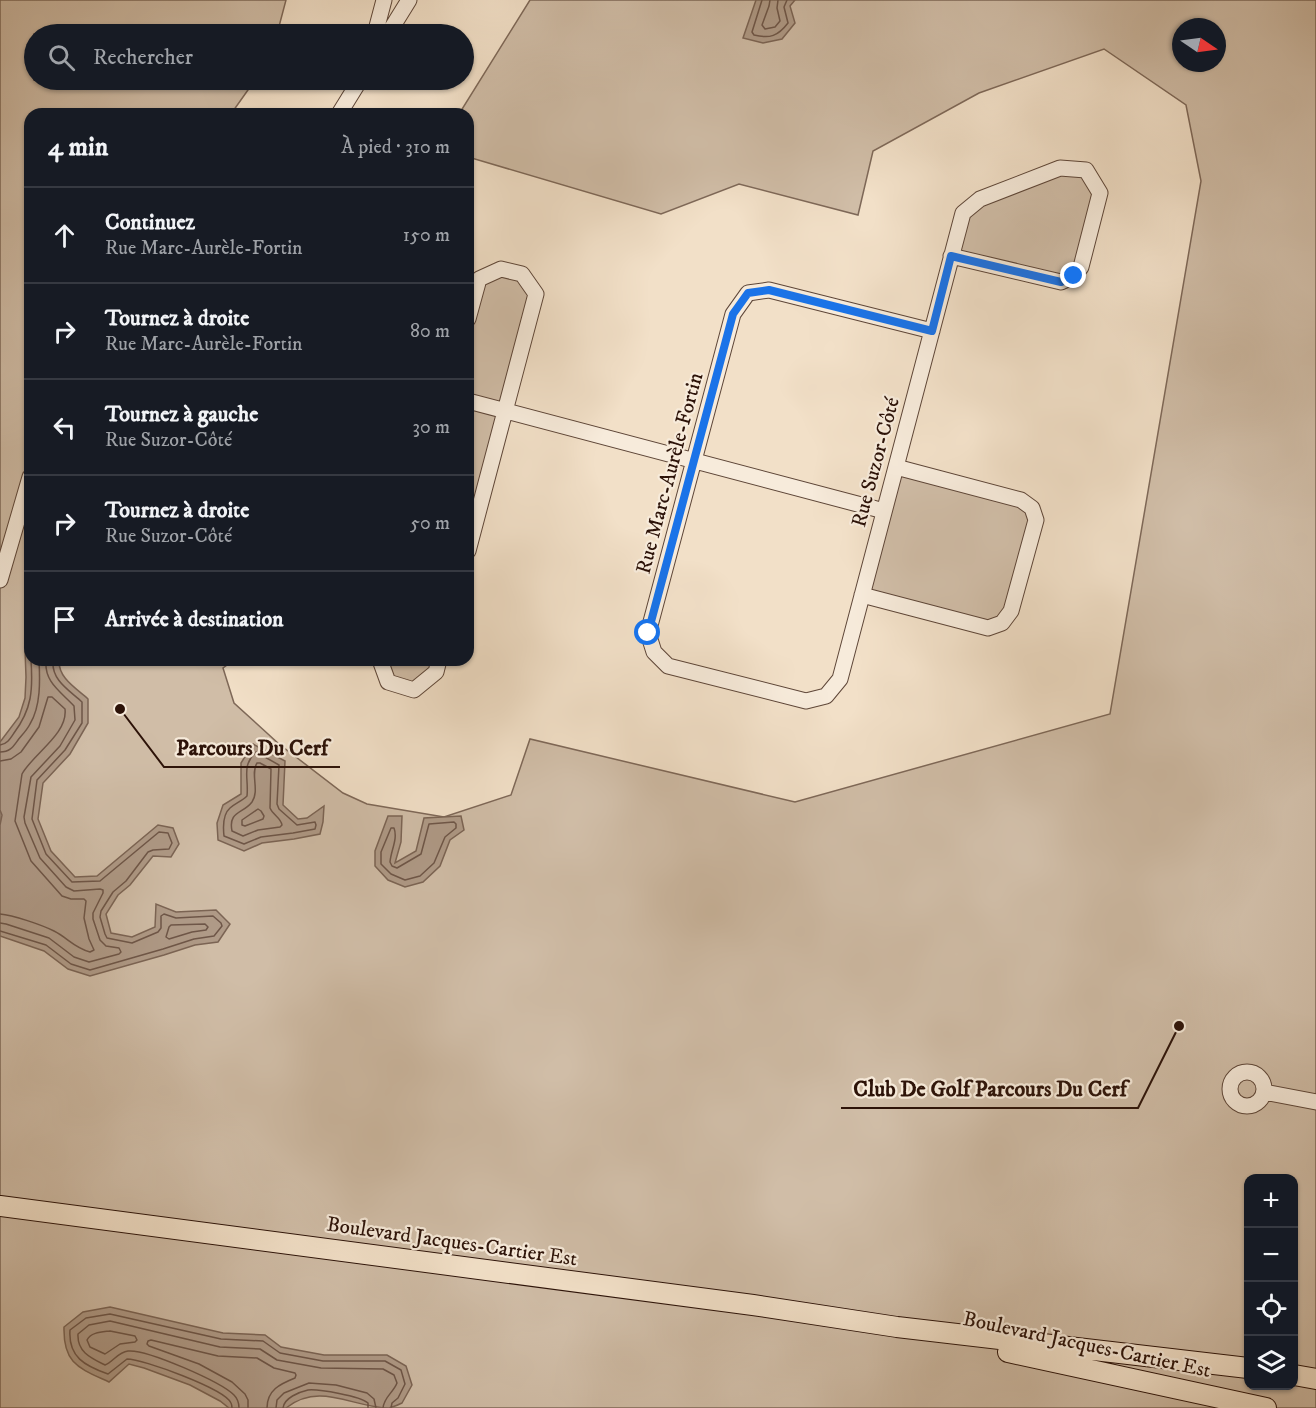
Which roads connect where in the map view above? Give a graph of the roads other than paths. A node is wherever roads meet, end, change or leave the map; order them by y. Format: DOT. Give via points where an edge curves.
graph roads {
  1 [pos="384,0"];
  2 [pos="409,0"];
  3 [pos="378,24"];
  4 [pos="394,24"];
  5 [pos="354,90"];
  6 [pos="343,108"];
  7 [pos="951,256"];
  8 [pos="474,297"];
  9 [pos="932,331"];
  10 [pos="474,402"];
  11 [pos="505,410"];
  12 [pos="694,460"];
  13 [pos="896,467"];
  14 [pos="24,492"];
  15 [pos="884,511"];
  16 [pos="474,529"];
  17 [pos="6,539"];
  18 [pos="0,580"];
  19 [pos="862,595"];
  20 [pos="382,666"];
  21 [pos="438,666"];
  22 [pos="840,679"];
  23 [pos="1264,1092"];
  24 [pos="1316,1102"];
  25 [pos="0,1206"];
  26 [pos="897,1327"];
  27 [pos="1244,1368"];
  28 [pos="1298,1376"];
  29 [pos="1316,1379"];
  30 [pos="1266,1408"];
  1 -- 3 [label="street"];
  2 -- 4 [label="street"];
  5 -- 6 [label="street"];
  7 -- 7 [label="street, Rue Suzor-Côté" via="963,213 980,199 1060,168 1086,170 1100,193 1082,267 1061,282"];
  7 -- 9 [label="street, Rue Suzor-Côté"];
  8 -- 11 [label="street" via="479,279 501,268 522,274 536,294"];
  9 -- 12 [label="street, Rue Marc-Aurèle-Fortin" via="769,290 748,293 733,314"];
  9 -- 13 [label="street, Rue Suzor-Côté"];
  10 -- 11 [label="street"];
  11 -- 12 [label="street"];
  11 -- 16 [label="street"];
  12 -- 15 [label="street"];
  12 -- 22 [label="street, Rue Marc-Aurèle-Fortin" via="648,633 654,652 669,666 806,701 826,696"];
  13 -- 15 [label="street, Rue Suzor-Côté"];
  13 -- 19 [label="street" via="1022,500 1032,508 1036,520 1011,611 1002,623 988,628"];
  14 -- 17 [label="street"];
  15 -- 19 [label="street, Rue Suzor-Côté"];
  17 -- 18 [label="street"];
  19 -- 22 [label="street, Rue Suzor-Côté"];
  20 -- 21 [label="street" via="388,682 414,690"];
  23 -- 24 [label="street"];
  25 -- 26 [label="main road, Boulevard Jacques-Cartier Est"];
  26 -- 27 [label="main road, Boulevard Jacques-Cartier Est"];
  26 -- 30 [label="main road, Boulevard Jacques-Cartier Est"];
  28 -- 29 [label="main road"];
}
